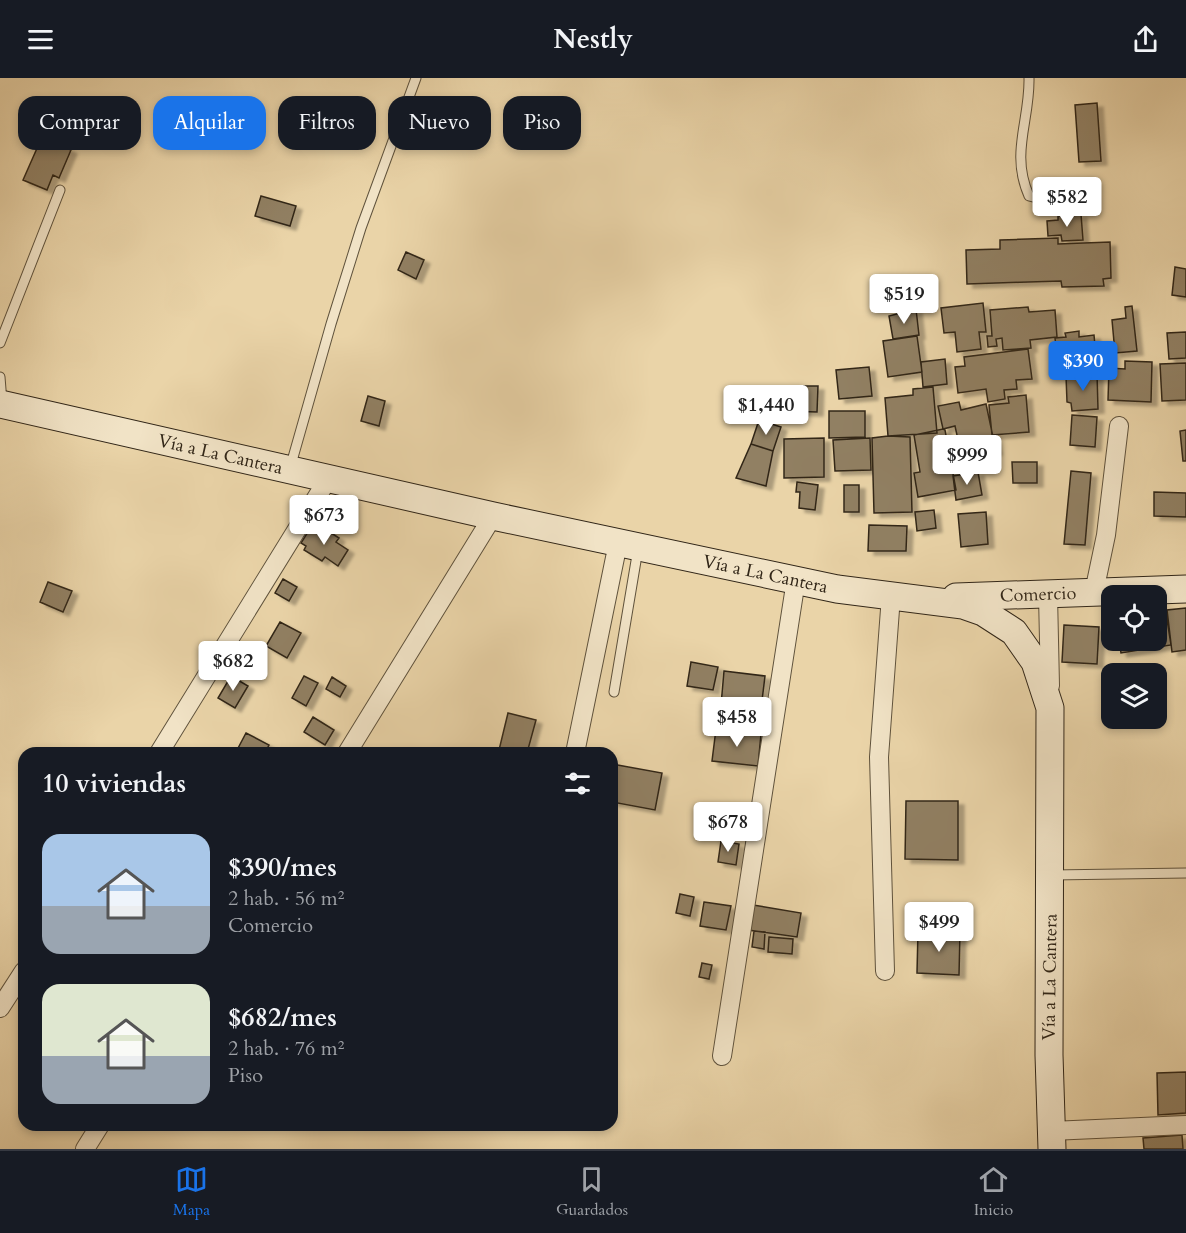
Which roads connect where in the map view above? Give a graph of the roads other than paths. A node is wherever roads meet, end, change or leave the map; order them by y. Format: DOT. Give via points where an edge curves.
graph roads {
  1 [pos="416,78"];
  2 [pos="1029,78"];
  3 [pos="60,190"];
  4 [pos="1074,197"];
  5 [pos="0,343"];
  6 [pos="0,377"];
  7 [pos="1,404"];
  8 [pos="1119,426"];
  9 [pos="289,470"];
  10 [pos="328,479"];
  11 [pos="493,516"];
  12 [pos="628,545"];
  13 [pos="796,580"];
  14 [pos="1186,589"];
  15 [pos="1094,592"];
  16 [pos="1048,595"];
  17 [pos="891,596"];
  18 [pos="614,692"];
  19 [pos="1050,708"];
  20 [pos="163,747"];
  21 [pos="350,747"];
  22 [pos="577,747"];
  23 [pos="1186,873"];
  24 [pos="1052,875"];
  25 [pos="885,971"];
  26 [pos="18,980"];
  27 [pos="0,1008"];
  28 [pos="722,1056"];
  29 [pos="1186,1125"];
  30 [pos="96,1131"];
  31 [pos="1051,1140"];
  32 [pos="85,1149"];
  1 -- 9 [label="lane" via="348,271"];
  2 -- 4 [label="lane" via="1021,176 1029,196 1049,201"];
  3 -- 5 [label="lane"];
  6 -- 7 [label="lane"];
  7 -- 9 [label="main road, Vía a La Cantera"];
  8 -- 15 [label="street" via="1106,535"];
  9 -- 10 [label="main road, Vía a La Cantera"];
  10 -- 11 [label="main road, Vía a La Cantera"];
  10 -- 20 [label="street"];
  11 -- 12 [label="main road, Vía a La Cantera"];
  11 -- 21 [label="street"];
  12 -- 13 [label="main road, Vía a La Cantera"];
  12 -- 18 [label="lane"];
  12 -- 22 [label="street"];
  13 -- 17 [label="main road, Vía a La Cantera"];
  13 -- 28 [label="street"];
  14 -- 15 [label="main road, Comercio"];
  15 -- 16 [label="main road, Comercio"];
  16 -- 17 [label="main road, Comercio"];
  16 -- 19 [label="street"];
  17 -- 19 [label="main road, Vía a La Cantera" via="963,605 999,621 1014,632 1035,662"];
  17 -- 25 [label="street" via="879,758"];
  19 -- 24 [label="main road, Vía a La Cantera"];
  23 -- 24 [label="lane"];
  24 -- 31 [label="main road, Vía a La Cantera"];
  26 -- 27 [label="street"];
  29 -- 31 [label="street"];
  30 -- 32 [label="street"];
}
